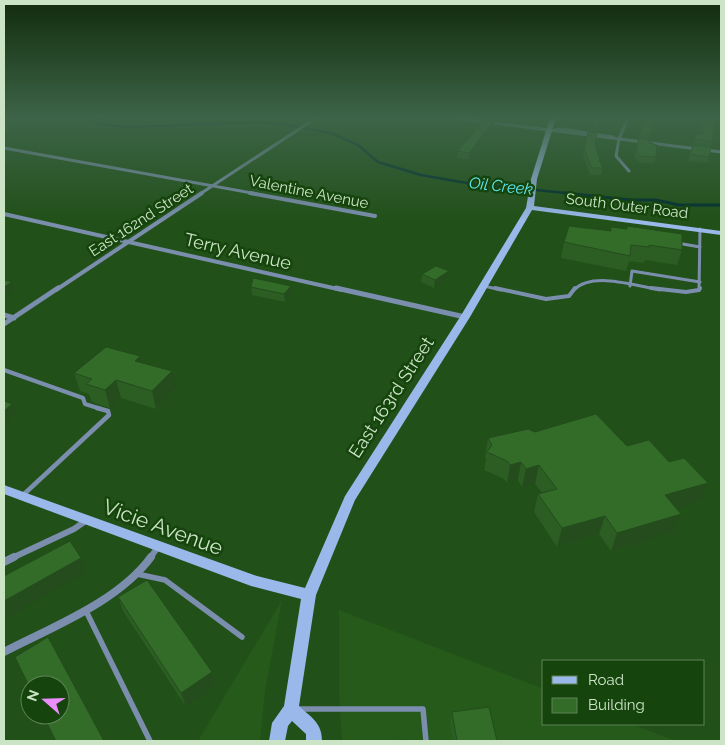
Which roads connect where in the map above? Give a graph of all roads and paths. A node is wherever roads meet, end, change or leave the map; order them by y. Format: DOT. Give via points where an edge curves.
graph roads {
  1 [pos="32,153"];
  2 [pos="263,153"];
  3 [pos="543,153"];
  4 [pos="617,153"];
  5 [pos="629,171"];
  6 [pos="214,185"];
  7 [pos="530,203"];
  8 [pos="4,214"];
  9 [pos="375,216"];
  10 [pos="700,229"];
  11 [pos="721,233"];
  12 [pos="130,241"];
  13 [pos="672,242"];
  14 [pos="700,247"];
  15 [pos="700,282"];
  16 [pos="484,286"];
  17 [pos="630,286"];
  18 [pos="4,315"];
  19 [pos="465,317"];
  20 [pos="14,318"];
  21 [pos="4,324"];
  22 [pos="4,370"];
  23 [pos="4,489"];
  24 [pos="22,496"];
  25 [pos="87,520"];
  26 [pos="159,546"];
  27 [pos="4,562"];
  28 [pos="137,574"];
  29 [pos="310,596"];
  30 [pos="85,609"];
  31 [pos="242,637"];
  32 [pos="4,652"];
  33 [pos="291,709"];
  34 [pos="150,741"];
  35 [pos="277,741"];
  36 [pos="314,741"];
  37 [pos="426,741"];
  1 -- 6 [label="street, Valentine Avenue"];
  2 -- 6 [label="street, East 162nd Street"];
  3 -- 7 [label="street, East 163rd Street"];
  4 -- 5 [label="street"];
  6 -- 9 [label="street, Valentine Avenue"];
  6 -- 12 [label="street, East 162nd Street"];
  7 -- 10 [label="street, South Outer Road"];
  7 -- 16 [label="street, East 163rd Street"];
  8 -- 12 [label="street, Terry Avenue"];
  10 -- 11 [label="street, South Outer Road"];
  10 -- 14 [label="lane"];
  12 -- 19 [label="street, Terry Avenue"];
  12 -- 20 [label="street, East 162nd Street"];
  13 -- 14 [label="lane"];
  14 -- 15 [label="lane"];
  15 -- 17 [label="lane" via="699,290 678,293"];
  15 -- 17 [label="lane" via="632,271"];
  16 -- 17 [label="lane" via="546,299 569,296 579,284 596,280"];
  16 -- 19 [label="street, East 163rd Street"];
  18 -- 20 [label="street"];
  19 -- 29 [label="street, East 163rd Street" via="349,499"];
  20 -- 21 [label="street, East 162nd Street"];
  22 -- 24 [label="lane" via="83,398 85,404 108,411 109,415"];
  23 -- 24 [label="street, Vicie Avenue"];
  24 -- 25 [label="street, Vicie Avenue"];
  25 -- 26 [label="street, Vicie Avenue"];
  25 -- 27 [label="street"];
  26 -- 28 [label="street"];
  26 -- 29 [label="street, Vicie Avenue" via="256,582"];
  28 -- 30 [label="street"];
  28 -- 31 [label="lane" via="165,580"];
  29 -- 33 [label="street, East 163rd Street"];
  30 -- 32 [label="street"];
  30 -- 34 [label="lane"];
  33 -- 35 [label="street, East 163rd Street" via="280,723"];
  33 -- 36 [label="street" via="314,731"];
  33 -- 37 [label="lane" via="423,709"];
}
